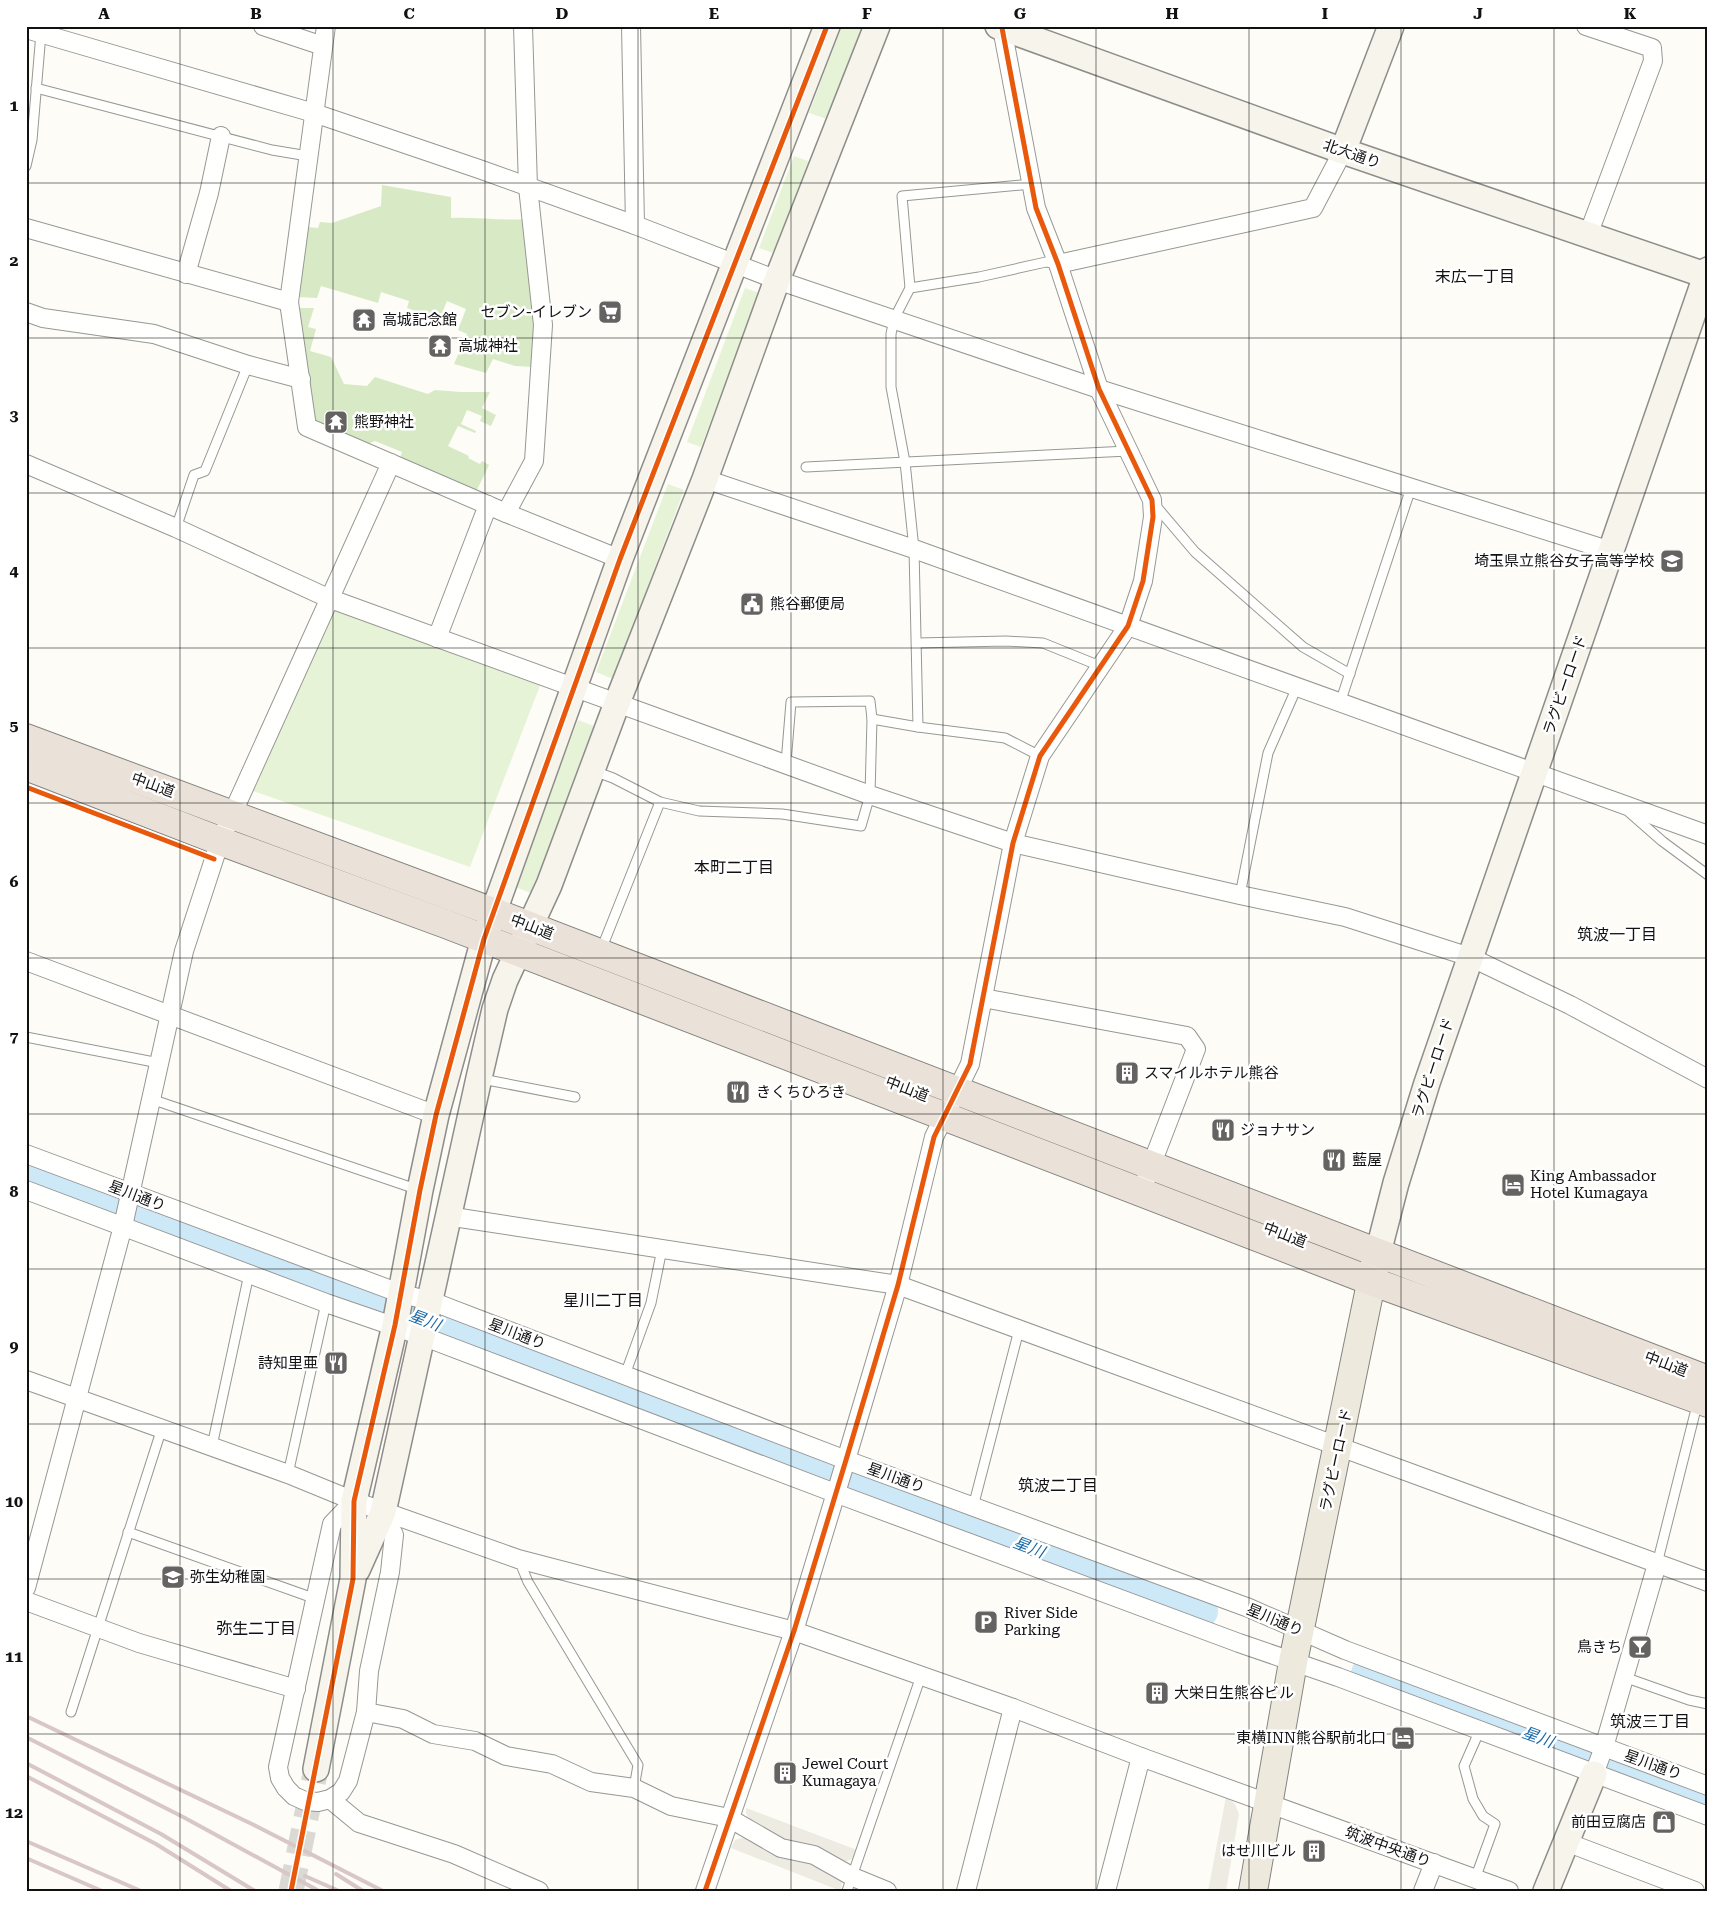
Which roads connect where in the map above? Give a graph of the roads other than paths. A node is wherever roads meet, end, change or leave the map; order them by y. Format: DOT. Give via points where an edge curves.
graph roads {
  1 [pos="263,26"];
  2 [pos="326,26"];
  3 [pos="523,26"];
  4 [pos="632,26"];
  5 [pos="828,26"];
  6 [pos="877,26"];
  7 [pos="1391,26"];
  8 [pos="1586,26"];
  9 [pos="1000,27"];
  10 [pos="34,31"];
  11 [pos="323,46"];
  12 [pos="36,88"];
  13 [pos="314,113"];
  14 [pos="221,136"];
  15 [pos="1343,151"];
  16 [pos="308,156"];
  17 [pos="26,166"];
  18 [pos="1032,184"];
  19 [pos="528,187"];
  20 [pos="635,225"];
  21 [pos="26,228"];
  22 [pos="1588,235"];
  23 [pos="734,263"];
  24 [pos="1058,264"];
  25 [pos="186,274"];
  26 [pos="1707,274"];
  27 [pos="777,280"];
  28 [pos="910,288"];
  29 [pos="289,302"];
  30 [pos="26,312"];
  31 [pos="894,319"];
  32 [pos="248,365"];
  33 [pos="301,379"];
  34 [pos="1099,389"];
  35 [pos="1128,451"];
  36 [pos="905,462"];
  37 [pos="391,463"];
  38 [pos="26,464"];
  39 [pos="806,467"];
  40 [pos="705,479"];
  41 [pos="1411,488"];
  42 [pos="1152,500"];
  43 [pos="488,505"];
  44 [pos="506,513"];
  45 [pos="176,528"];
  46 [pos="914,549"];
  47 [pos="1611,551"];
  48 [pos="620,559"];
  49 [pos="328,598"];
  50 [pos="1128,626"];
  51 [pos="437,638"];
  52 [pos="917,643"];
  53 [pos="1100,666"];
  54 [pos="1350,674"];
  55 [pos="575,688"];
  56 [pos="1297,688"];
  57 [pos="617,703"];
  58 [pos="1340,703"];
  59 [pos="872,718"];
  60 [pos="918,727"];
  61 [pos="26,738"];
  62 [pos="1040,756"];
  63 [pos="786,763"];
  64 [pos="26,766"];
  65 [pos="591,770"];
  66 [pos="1534,773"];
  67 [pos="870,795"];
  68 [pos="660,802"];
  69 [pos="1620,804"];
  70 [pos="232,814"];
  71 [pos="1708,834"];
  72 [pos="220,841"];
  73 [pos="1013,843"];
  74 [pos="1708,875"];
  75 [pos="1240,895"];
  76 [pos="493,912"];
  77 [pos="530,927"];
  78 [pos="484,939"];
  79 [pos="518,952"];
  80 [pos="599,953"];
  81 [pos="1470,957"];
  82 [pos="26,961"];
  83 [pos="983,998"];
  84 [pos="170,1015"];
  85 [pos="26,1037"];
  86 [pos="159,1063"];
  87 [pos="479,1078"];
  88 [pos="1708,1079"];
  89 [pos="956,1091"];
  90 [pos="575,1097"];
  91 [pos="151,1099"];
  92 [pos="436,1115"];
  93 [pos="944,1117"];
  94 [pos="26,1154"];
  95 [pos="1150,1167"];
  96 [pos="26,1190"];
  97 [pos="420,1190"];
  98 [pos="1140,1192"];
  99 [pos="130,1194"];
  100 [pos="448,1216"];
  101 [pos="123,1226"];
  102 [pos="662,1249"];
  103 [pos="1378,1253"];
  104 [pos="249,1274"];
  105 [pos="1371,1281"];
  106 [pos="898,1285"];
  107 [pos="402,1294"];
  108 [pos="431,1301"];
  109 [pos="326,1303"];
  110 [pos="395,1327"];
  111 [pos="1019,1330"];
  112 [pos="422,1336"];
  113 [pos="625,1376"];
  114 [pos="26,1380"];
  115 [pos="1705,1394"];
  116 [pos="76,1398"];
  117 [pos="162,1428"];
  118 [pos="212,1446"];
  119 [pos="1339,1447"];
  120 [pos="846,1460"];
  121 [pos="288,1474"];
  122 [pos="835,1493"];
  123 [pos="354,1501"];
  124 [pos="973,1507"];
  125 [pos="383,1512"];
  126 [pos="128,1532"];
  127 [pos="518,1559"];
  128 [pos="1658,1564"];
  129 [pos="353,1579"];
  130 [pos="1708,1582"];
  131 [pos="26,1588"];
  132 [pos="316,1599"];
  133 [pos="26,1601"];
  134 [pos="98,1627"];
  135 [pos="794,1631"];
  136 [pos="1300,1631"];
  137 [pos="1294,1662"];
  138 [pos="920,1676"];
  139 [pos="1624,1678"];
  140 [pos="296,1689"];
  141 [pos="1708,1704"];
  142 [pos="1013,1708"];
  143 [pos="71,1712"];
  144 [pos="366,1712"];
  145 [pos="1479,1732"];
  146 [pos="1604,1747"];
  147 [pos="1141,1756"];
  148 [pos="316,1768"];
  149 [pos="1594,1774"];
  150 [pos="1708,1786"];
  151 [pos="634,1788"];
  152 [pos="330,1799"];
  153 [pos="1268,1803"];
  154 [pos="1708,1816"];
  155 [pos="729,1818"];
  156 [pos="1566,1842"];
  157 [pos="1434,1863"];
  158 [pos="1475,1879"];
  159 [pos="850,1884"];
  160 [pos="1688,1890"];
  161 [pos="539,1891"];
  162 [pos="705,1891"];
  163 [pos="887,1891"];
  164 [pos="966,1891"];
  165 [pos="1106,1891"];
  166 [pos="1253,1891"];
  167 [pos="1423,1891"];
  168 [pos="1509,1891"];
  169 [pos="1546,1891"];
  1 -- 11 [label="street"];
  2 -- 11 [label="street"];
  3 -- 19 [label="street"];
  4 -- 20 [label="street"];
  5 -- 23 [label="street"];
  6 -- 27 [label="street"];
  7 -- 15 [label="street"];
  8 -- 22 [label="street" via="1652,48 1653,61"];
  9 -- 15 [label="street, 北大通り"];
  9 -- 18 [label="street"];
  10 -- 12 [label="lane"];
  10 -- 13 [label="street"];
  11 -- 13 [label="street"];
  12 -- 14 [label="lane"];
  12 -- 17 [label="lane" via="32,140"];
  13 -- 16 [label="street"];
  13 -- 19 [label="street"];
  14 -- 16 [label="lane"];
  14 -- 25 [label="street"];
  15 -- 22 [label="street, 北大通り"];
  15 -- 24 [label="street" via="1313,208"];
  16 -- 29 [label="street"];
  18 -- 24 [label="street" via="1036,208"];
  18 -- 28 [label="lane" via="902,196"];
  19 -- 20 [label="street"];
  19 -- 44 [label="street" via="543,326 534,461"];
  20 -- 23 [label="street"];
  21 -- 25 [label="street"];
  22 -- 26 [label="street, 北大通り"];
  23 -- 27 [label="street"];
  23 -- 48 [label="street"];
  24 -- 28 [label="lane" via="1046,262"];
  24 -- 34 [label="street"];
  25 -- 29 [label="street"];
  26 -- 47 [label="street, ラグビーロード"];
  27 -- 31 [label="street"];
  27 -- 40 [label="street"];
  28 -- 31 [label="lane"];
  29 -- 33 [label="street"];
  30 -- 32 [label="street" via="43,318 154,334"];
  31 -- 34 [label="street"];
  31 -- 36 [label="lane" via="891,386"];
  32 -- 33 [label="street"];
  32 -- 45 [label="lane" via="205,471 194,475"];
  33 -- 37 [label="street" via="307,426"];
  34 -- 35 [label="street"];
  34 -- 41 [label="street"];
  35 -- 36 [label="lane"];
  35 -- 42 [label="street"];
  36 -- 39 [label="lane"];
  36 -- 46 [label="lane"];
  37 -- 43 [label="street"];
  37 -- 49 [label="street"];
  38 -- 45 [label="street"];
  40 -- 46 [label="street"];
  40 -- 57 [label="street"];
  41 -- 47 [label="street"];
  41 -- 54 [label="lane"];
  42 -- 50 [label="street" via="1153,517 1143,581"];
  42 -- 54 [label="lane" via="1196,552 1296,641"];
  43 -- 44 [label="street"];
  43 -- 51 [label="street"];
  44 -- 48 [label="street"];
  45 -- 49 [label="street"];
  46 -- 50 [label="street"];
  46 -- 52 [label="lane"];
  47 -- 66 [label="street, ラグビーロード"];
  48 -- 55 [label="street"];
  49 -- 51 [label="street"];
  49 -- 70 [label="street"];
  50 -- 53 [label="street"];
  50 -- 56 [label="street"];
  51 -- 55 [label="street"];
  52 -- 53 [label="lane" via="1043,643"];
  52 -- 60 [label="lane"];
  53 -- 62 [label="street"];
  54 -- 58 [label="lane"];
  55 -- 57 [label="street"];
  55 -- 76 [label="street"];
  56 -- 58 [label="street"];
  56 -- 75 [label="lane" via="1268,753"];
  57 -- 63 [label="street"];
  57 -- 65 [label="street"];
  58 -- 66 [label="street"];
  59 -- 60 [label="lane"];
  59 -- 63 [label="lane" via="870,701 791,702"];
  59 -- 67 [label="lane"];
  60 -- 62 [label="lane" via="1006,738"];
  61 -- 70 [label="highway, 中山道"];
  62 -- 73 [label="street"];
  63 -- 67 [label="street"];
  64 -- 72 [label="highway, 中山道"];
  65 -- 68 [label="lane"];
  65 -- 77 [label="street"];
  66 -- 69 [label="street"];
  66 -- 81 [label="street, ラグビーロード"];
  67 -- 68 [label="lane" via="861,826 782,814 699,811"];
  67 -- 73 [label="street"];
  68 -- 80 [label="lane"];
  69 -- 71 [label="street"];
  69 -- 74 [label="lane"];
  70 -- 72 [label="street"];
  70 -- 76 [label="highway, 中山道"];
  72 -- 78 [label="highway, 中山道"];
  72 -- 84 [label="street" via="184,951"];
  73 -- 75 [label="street"];
  73 -- 83 [label="street"];
  75 -- 81 [label="street" via="1345,917"];
  76 -- 77 [label="highway, 中山道"];
  76 -- 78 [label="street"];
  77 -- 79 [label="street"];
  77 -- 80 [label="highway, 中山道"];
  78 -- 79 [label="highway, 中山道"];
  78 -- 92 [label="street"];
  79 -- 87 [label="street" via="504,980 495,1009"];
  79 -- 93 [label="highway, 中山道"];
  80 -- 89 [label="highway, 中山道"];
  81 -- 88 [label="street" via="1570,1005"];
  81 -- 103 [label="street, ラグビーロード" via="1427,1082"];
  82 -- 84 [label="street"];
  83 -- 89 [label="street" via="970,1064"];
  83 -- 95 [label="street" via="1187,1036 1196,1049"];
  84 -- 86 [label="street"];
  84 -- 92 [label="street"];
  85 -- 86 [label="lane"];
  86 -- 91 [label="street"];
  87 -- 90 [label="lane"];
  87 -- 100 [label="street"];
  89 -- 93 [label="street"];
  89 -- 95 [label="highway, 中山道"];
  91 -- 97 [label="lane"];
  91 -- 99 [label="street"];
  92 -- 97 [label="street"];
  93 -- 98 [label="highway, 中山道"];
  93 -- 106 [label="street" via="934,1137"];
  94 -- 99 [label="street, 星川通り"];
  95 -- 98 [label="street"];
  95 -- 103 [label="highway, 中山道"];
  96 -- 101 [label="street, 星川通り"];
  97 -- 107 [label="street"];
  98 -- 105 [label="highway, 中山道"];
  99 -- 101 [label="street"];
  99 -- 107 [label="street, 星川通り"];
  100 -- 102 [label="street"];
  100 -- 108 [label="street"];
  101 -- 104 [label="street, 星川通り"];
  101 -- 116 [label="street"];
  102 -- 106 [label="street"];
  102 -- 113 [label="lane" via="651,1303"];
  103 -- 105 [label="main road, ラグビーロード"];
  103 -- 115 [label="highway, 中山道"];
  104 -- 109 [label="street, 星川通り"];
  104 -- 118 [label="lane"];
  105 -- 115 [label="highway, 中山道"];
  105 -- 119 [label="main road, ラグビーロード"];
  106 -- 111 [label="street"];
  106 -- 120 [label="street"];
  107 -- 108 [label="street, 星川通り"];
  107 -- 110 [label="street"];
  108 -- 112 [label="street"];
  108 -- 113 [label="street, 星川通り"];
  109 -- 110 [label="street, 星川通り"];
  109 -- 121 [label="lane"];
  110 -- 112 [label="street, 星川通り"];
  110 -- 123 [label="street"];
  111 -- 119 [label="street"];
  111 -- 124 [label="lane"];
  112 -- 122 [label="street, 星川通り"];
  112 -- 125 [label="street"];
  113 -- 120 [label="street, 星川通り"];
  114 -- 116 [label="street, 筑波中央通り"];
  115 -- 128 [label="lane"];
  116 -- 117 [label="street, 筑波中央通り"];
  116 -- 131 [label="street"];
  117 -- 118 [label="street, 筑波中央通り"];
  117 -- 126 [label="lane"];
  118 -- 121 [label="street, 筑波中央通り"];
  119 -- 128 [label="street"];
  119 -- 136 [label="main road, ラグビーロード"];
  120 -- 122 [label="street"];
  120 -- 124 [label="street, 星川通り"];
  121 -- 123 [label="street, 筑波中央通り"];
  122 -- 135 [label="street"];
  122 -- 137 [label="street, 星川通り"];
  123 -- 125 [label="street, 筑波中央通り"];
  123 -- 129 [label="street"];
  123 -- 132 [label="street" via="332,1524"];
  124 -- 136 [label="street, 星川通り" via="1249,1608"];
  125 -- 127 [label="street, 筑波中央通り"];
  125 -- 129 [label="street"];
  125 -- 144 [label="street" via="394,1535 390,1572 369,1671"];
  126 -- 132 [label="lane"];
  126 -- 134 [label="lane"];
  127 -- 135 [label="street, 筑波中央通り"];
  127 -- 151 [label="lane" via="528,1582 638,1764"];
  128 -- 130 [label="street"];
  128 -- 139 [label="street"];
  129 -- 148 [label="street"];
  132 -- 140 [label="street"];
  133 -- 134 [label="street"];
  134 -- 140 [label="street" via="140,1643"];
  134 -- 143 [label="lane"];
  135 -- 138 [label="street, 筑波中央通り"];
  135 -- 155 [label="street"];
  136 -- 137 [label="main road, ラグビーロード"];
  136 -- 146 [label="street, 星川通り"];
  137 -- 145 [label="street, 星川通り"];
  137 -- 153 [label="main road, ラグビーロード"];
  138 -- 142 [label="street, 筑波中央通り"];
  138 -- 159 [label="lane"];
  139 -- 141 [label="lane"];
  139 -- 146 [label="street"];
  140 -- 152 [label="street" via="278,1767 280,1778 294,1796 304,1801"];
  142 -- 147 [label="street, 筑波中央通り"];
  142 -- 164 [label="street"];
  144 -- 151 [label="street" via="402,1719 433,1734 475,1740 506,1756 552,1764 591,1782"];
  144 -- 152 [label="street" via="348,1781"];
  145 -- 149 [label="street, 星川通り"];
  145 -- 158 [label="lane" via="1464,1766 1473,1799 1483,1816 1495,1824"];
  146 -- 149 [label="street"];
  146 -- 150 [label="street, 星川通り"];
  147 -- 153 [label="street, 筑波中央通り"];
  147 -- 165 [label="street"];
  149 -- 154 [label="street, 星川通り"];
  149 -- 156 [label="street"];
  151 -- 155 [label="street" via="671,1806"];
  152 -- 161 [label="street" via="359,1823 454,1854"];
  153 -- 157 [label="street, 筑波中央通り"];
  153 -- 166 [label="main road, ラグビーロード"];
  155 -- 159 [label="street" via="775,1846 824,1859"];
  155 -- 162 [label="street"];
  156 -- 160 [label="street"];
  156 -- 169 [label="street"];
  157 -- 158 [label="street, 筑波中央通り"];
  157 -- 167 [label="street"];
  158 -- 168 [label="street, 筑波中央通り"];
  159 -- 163 [label="street"];
}
